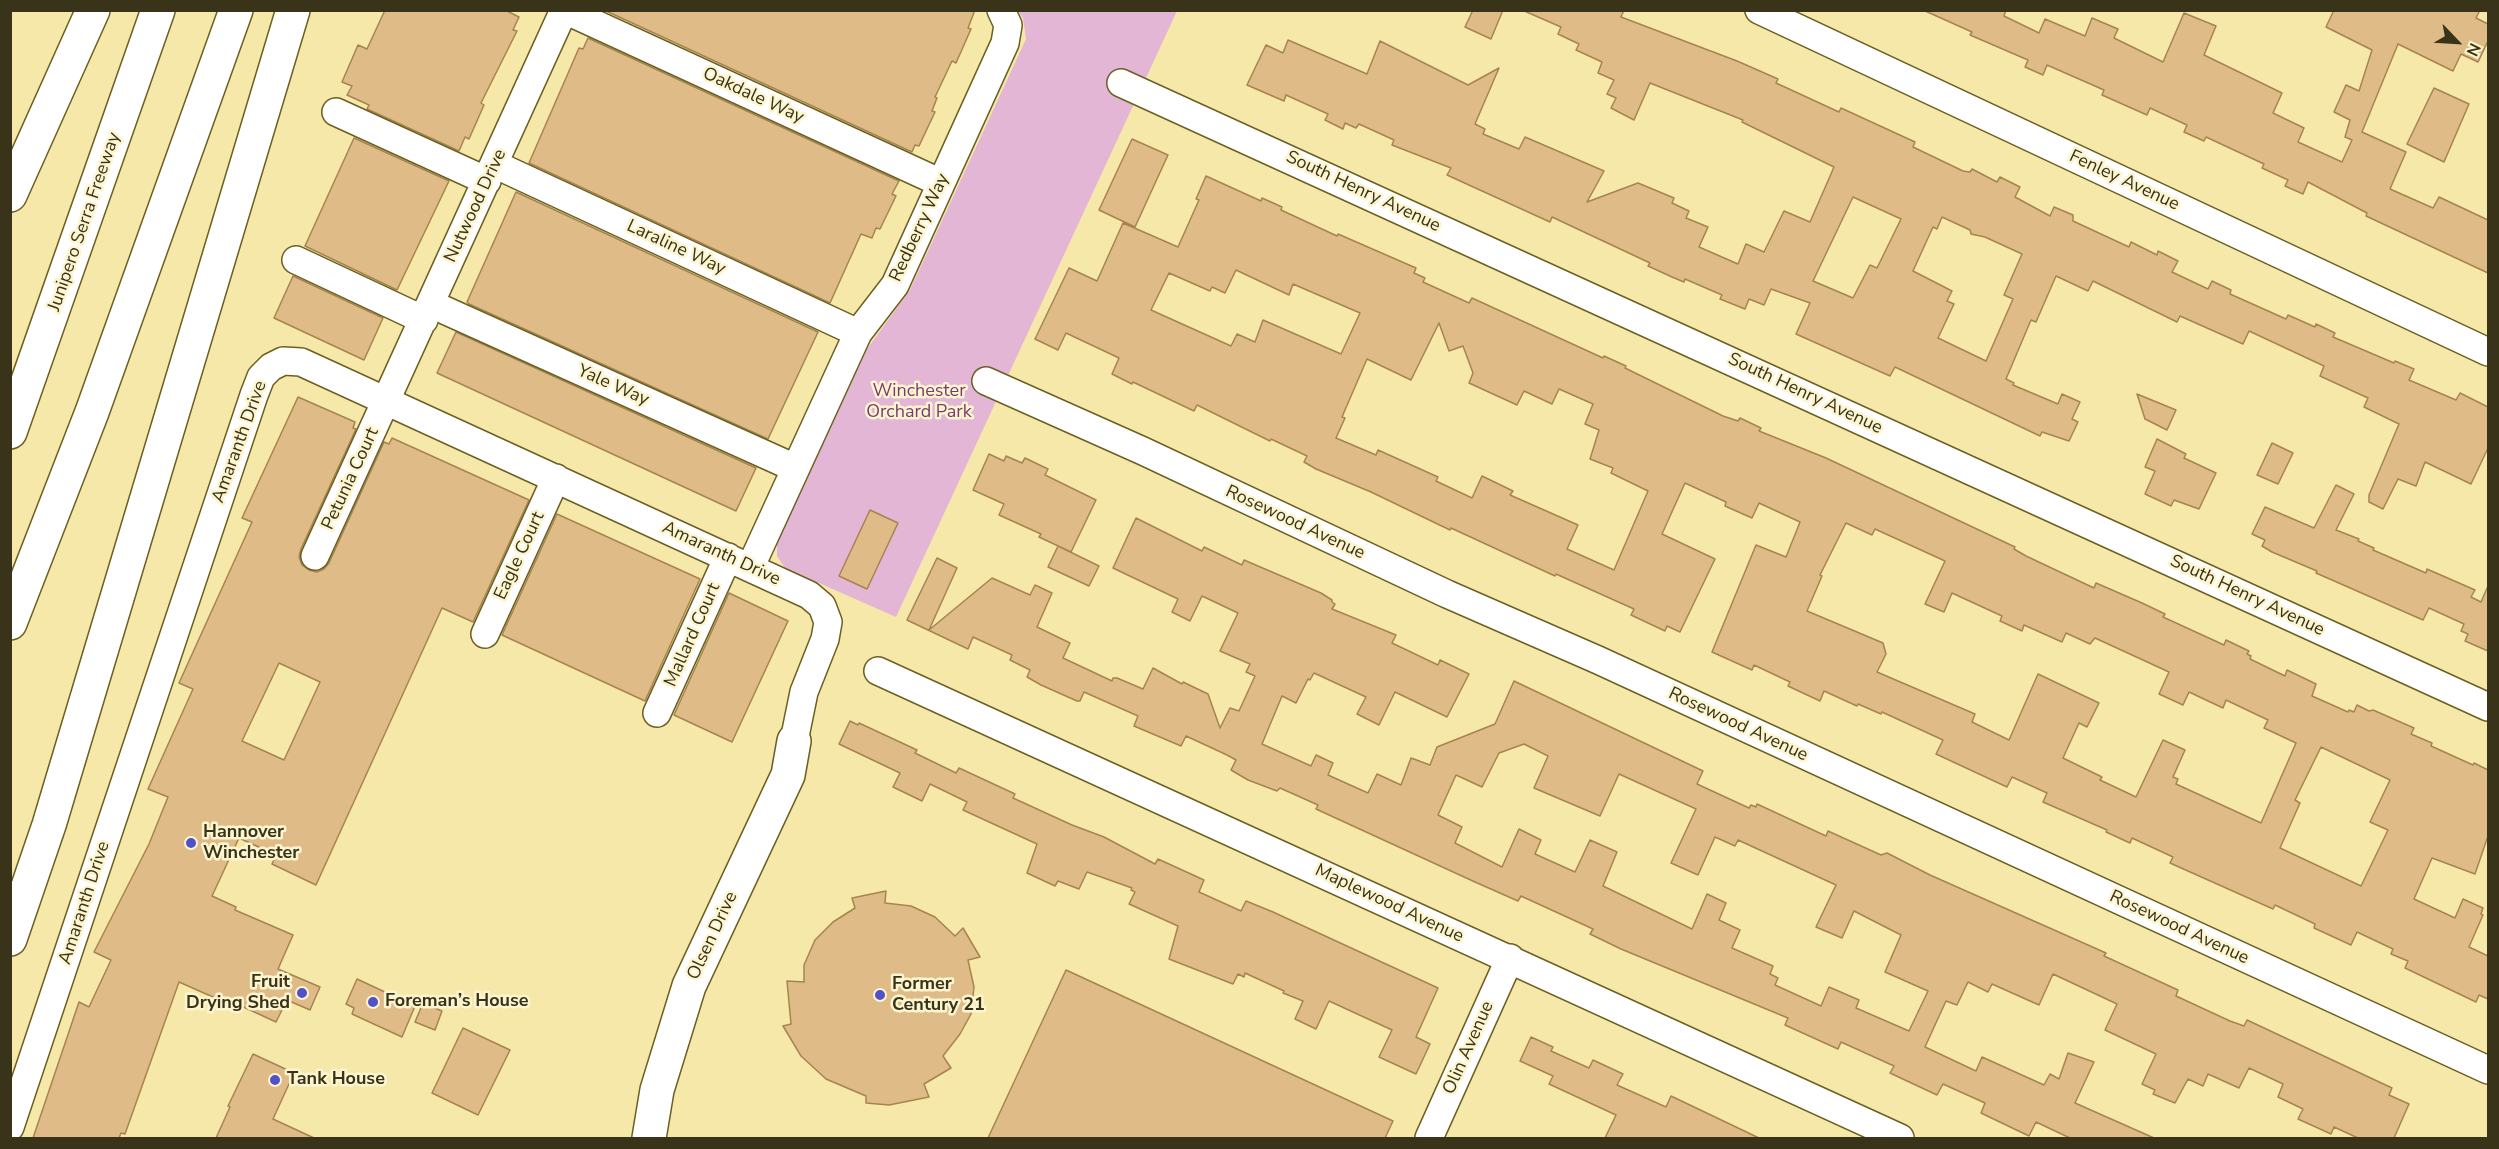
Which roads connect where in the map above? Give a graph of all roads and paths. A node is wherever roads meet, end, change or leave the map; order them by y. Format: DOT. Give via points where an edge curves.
graph roads {
  1 [pos="93,10"];
  2 [pos="158,10"];
  3 [pos="237,10"];
  4 [pos="293,10"];
  5 [pos="1001,10"];
  6 [pos="1759,10"];
  7 [pos="562,11"];
  8 [pos="1121,83"];
  9 [pos="336,112"];
  10 [pos="490,173"];
  11 [pos="941,183"];
  12 [pos="10,195"];
  13 [pos="296,260"];
  14 [pos="427,312"];
  15 [pos="858,333"];
  16 [pos="2488,352"];
  17 [pos="986,381"];
  18 [pos="387,401"];
  19 [pos="10,432"];
  20 [pos="795,468"];
  21 [pos="556,478"];
  22 [pos="315,556"];
  23 [pos="739,563"];
  24 [pos="10,623"];
  25 [pos="485,634"];
  26 [pos="878,670"];
  27 [pos="2488,707"];
  28 [pos="657,713"];
  29 [pos="794,741"];
  30 [pos="10,939"];
  31 [pos="1510,958"];
  32 [pos="2488,1070"];
  33 [pos="10,1127"];
  34 [pos="649,1138"];
  35 [pos="1429,1138"];
  36 [pos="1900,1138"];
  1 -- 12 [label="main road"];
  2 -- 19 [label="main road, Junipero Serra Freeway"];
  3 -- 24 [label="main road" via="92,412"];
  4 -- 30 [label="main road" via="52,814"];
  5 -- 11 [label="street, Redberry Way" via="1008,25 1005,43"];
  6 -- 16 [label="street, Fenley Avenue"];
  7 -- 10 [label="street, Nutwood Drive"];
  7 -- 11 [label="street, Oakdale Way"];
  8 -- 27 [label="street, South Henry Avenue"];
  9 -- 10 [label="street, Laraline Way"];
  10 -- 14 [label="street, Nutwood Drive"];
  10 -- 15 [label="street, Laraline Way"];
  11 -- 15 [label="street, Redberry Way" via="895,285"];
  13 -- 14 [label="street, Yale Way"];
  14 -- 18 [label="street, Nutwood Drive"];
  14 -- 20 [label="street, Yale Way"];
  15 -- 20 [label="street, Redberry Way"];
  17 -- 32 [label="street, Rosewood Avenue"];
  18 -- 21 [label="street, Amaranth Drive"];
  18 -- 22 [label="street, Petunia Court"];
  18 -- 33 [label="street, Amaranth Drive" via="301,362 283,361 261,377"];
  20 -- 23 [label="street, Redberry Way"];
  21 -- 23 [label="street, Amaranth Drive"];
  21 -- 25 [label="street, Eagle Court"];
  23 -- 28 [label="street, Mallard Court"];
  23 -- 29 [label="street, Amaranth Drive" via="809,595 822,606 828,622 804,692"];
  26 -- 31 [label="street, Maplewood Avenue"];
  29 -- 34 [label="main road, Olsen Drive" via="788,775 689,986 657,1090"];
  31 -- 35 [label="street, Olin Avenue"];
  31 -- 36 [label="street, Maplewood Avenue"];
}
